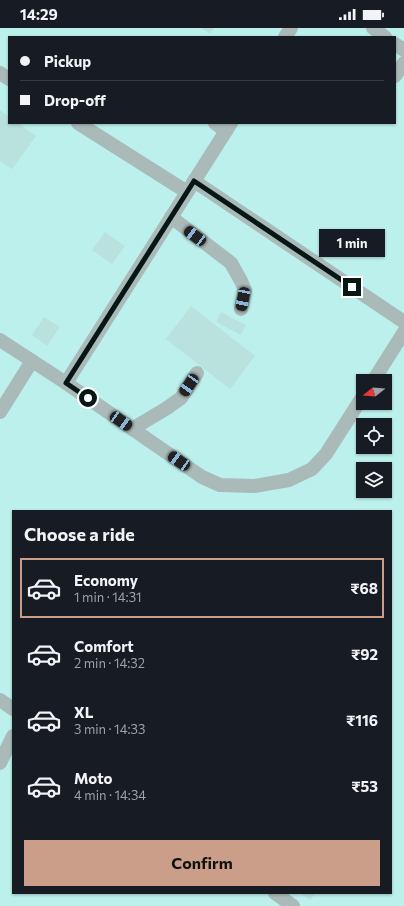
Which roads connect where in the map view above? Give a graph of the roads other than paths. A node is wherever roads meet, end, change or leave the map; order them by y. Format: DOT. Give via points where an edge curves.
graph roads {
  1 [pos="373,28"];
  2 [pos="385,36"];
  3 [pos="404,63"];
  4 [pos="396,75"];
  5 [pos="80,124"];
  6 [pos="224,126"];
  7 [pos="191,187"];
  8 [pos="171,217"];
  9 [pos="241,309"];
  10 [pos="404,322"];
  11 [pos="404,332"];
  12 [pos="0,340"];
  13 [pos="32,361"];
  14 [pos="198,373"];
  15 [pos="377,374"];
  16 [pos="66,383"];
  17 [pos="356,407"];
  18 [pos="0,412"];
  19 [pos="132,429"];
  20 [pos="0,700"];
  21 [pos="12,708"];
  22 [pos="12,738"];
  23 [pos="0,763"];
  24 [pos="276,894"];
  25 [pos="293,906"];
  1 -- 2 [label="lane"];
  3 -- 4 [label="lane"];
  5 -- 7 [label="lane"];
  6 -- 7 [label="lane"];
  7 -- 8 [label="lane"];
  7 -- 10 [label="lane"];
  8 -- 9 [label="lane" via="231,262 244,290"];
  8 -- 16 [label="lane"];
  11 -- 15 [label="lane"];
  12 -- 13 [label="lane"];
  13 -- 16 [label="lane"];
  13 -- 18 [label="lane"];
  14 -- 19 [label="lane" via="181,398"];
  16 -- 19 [label="lane"];
  17 -- 19 [label="lane" via="326,454 312,469 289,480 254,486 220,484 202,477"];
  20 -- 21 [label="lane"];
  22 -- 23 [label="lane"];
  24 -- 25 [label="lane"];
}
